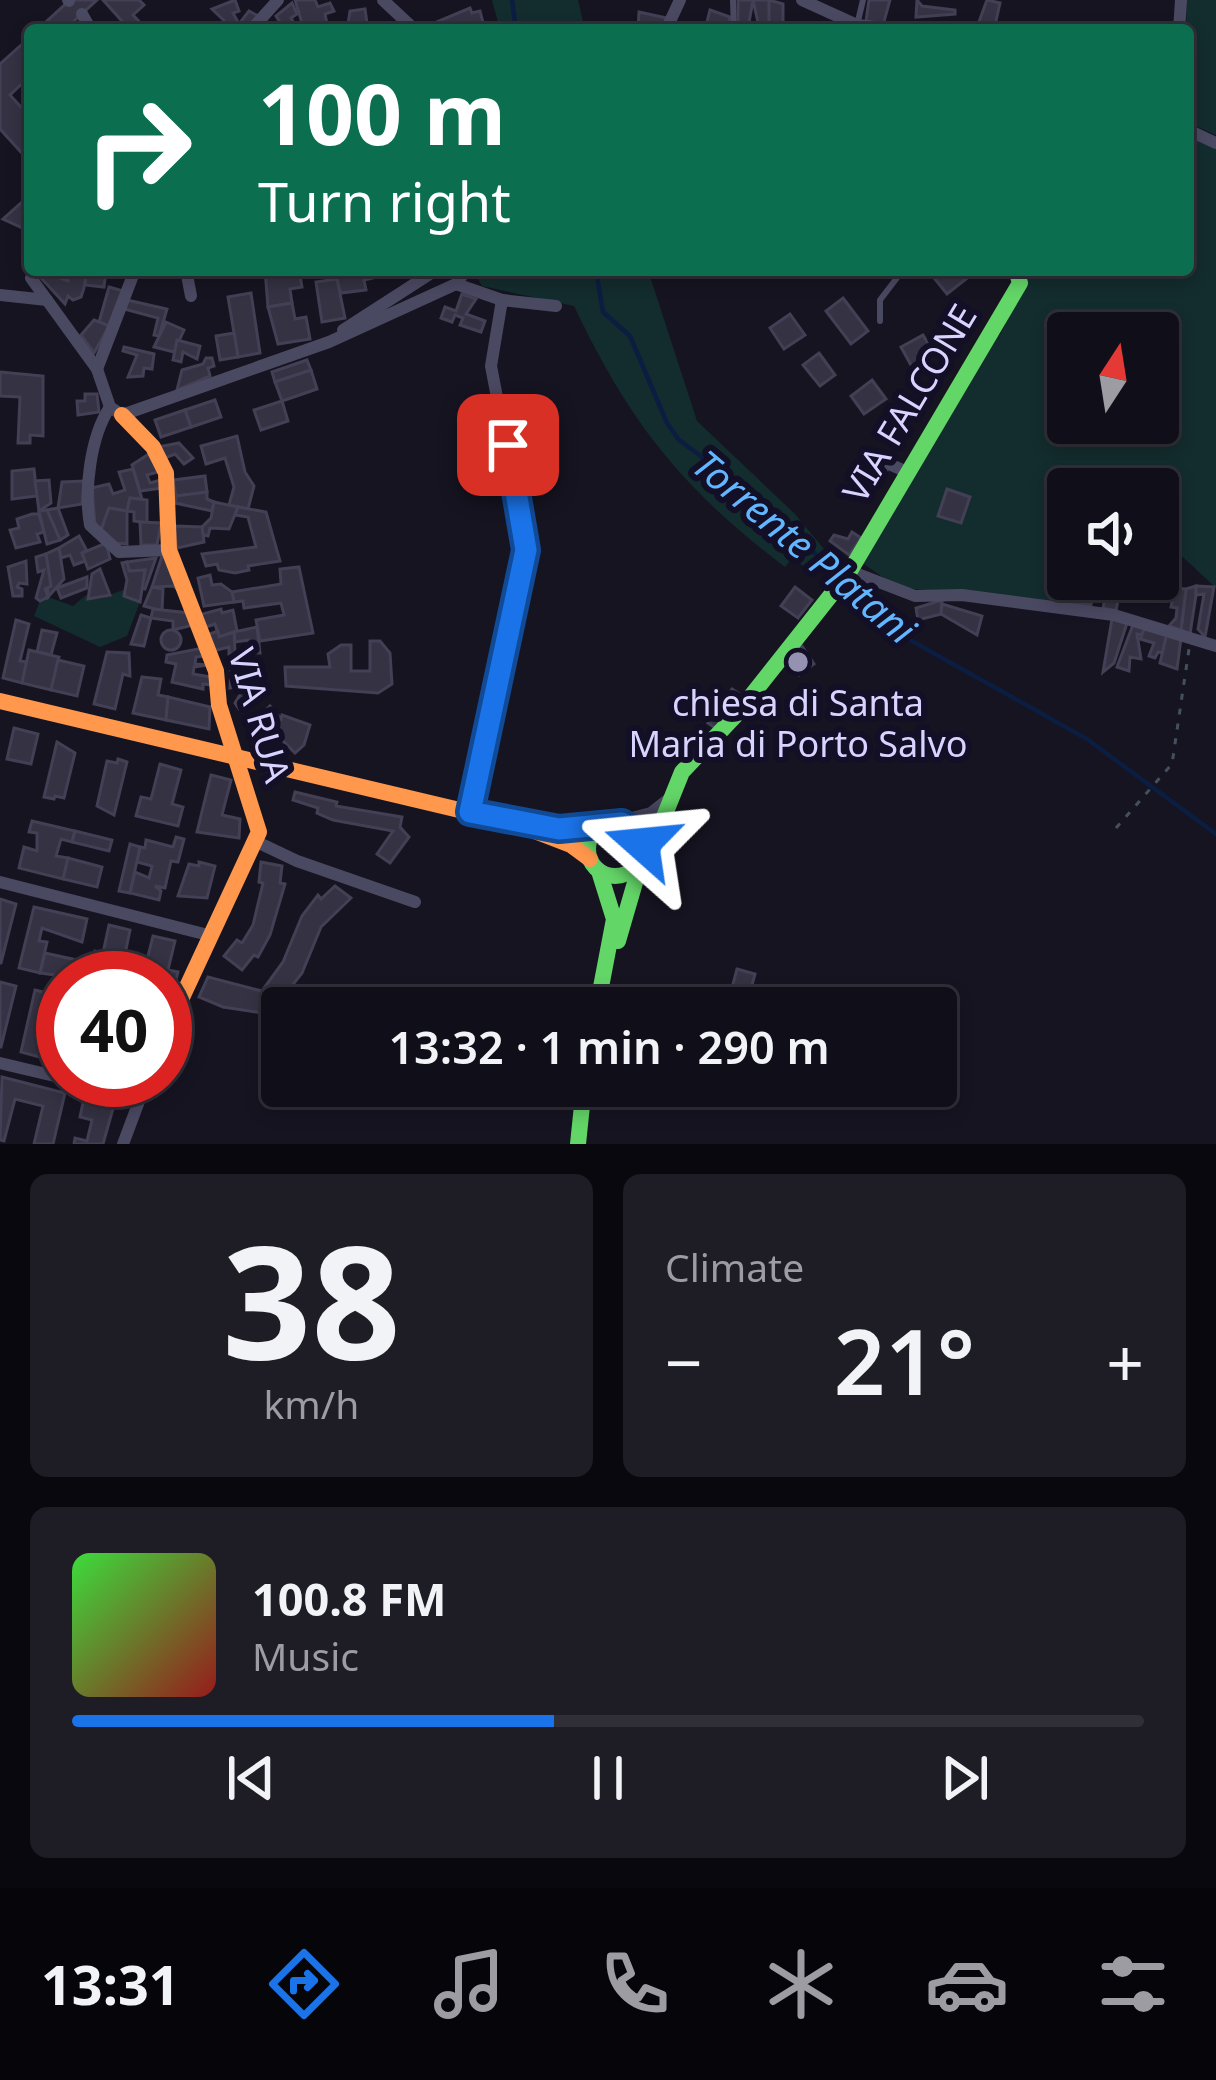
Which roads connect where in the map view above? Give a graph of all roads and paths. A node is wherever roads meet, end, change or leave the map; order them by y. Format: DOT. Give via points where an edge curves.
graph roads {
  1 [pos="278,0"];
  2 [pos="802,0"];
  3 [pos="385,4"];
  4 [pos="82,14"];
  5 [pos="88,24"];
  6 [pos="256,24"];
  7 [pos="408,24"];
  8 [pos="856,24"];
  9 [pos="31,276"];
  10 [pos="33,276"];
  11 [pos="134,276"];
  12 [pos="187,276"];
  13 [pos="428,276"];
  14 [pos="457,276"];
  15 [pos="464,276"];
  16 [pos="898,276"];
  17 [pos="1018,276"];
  18 [pos="0,295"];
  19 [pos="191,296"];
  20 [pos="24,298"];
  21 [pos="502,300"];
  22 [pos="49,301"];
  23 [pos="393,304"];
  24 [pos="556,306"];
  25 [pos="880,321"];
  26 [pos="97,369"];
  27 [pos="116,411"];
  28 [pos="878,459"];
  29 [pos="907,472"];
  30 [pos="169,550"];
  31 [pos="850,571"];
  32 [pos="1192,636"];
  33 [pos="1216,646"];
  34 [pos="0,701"];
  35 [pos="235,758"];
  36 [pos="671,798"];
  37 [pos="470,812"];
  38 [pos="514,824"];
  39 [pos="609,824"];
  40 [pos="1116,828"];
  41 [pos="257,842"];
  42 [pos="640,861"];
  43 [pos="595,865"];
  44 [pos="0,882"];
  45 [pos="415,902"];
  46 [pos="212,936"];
  47 [pos="610,958"];
  48 [pos="192,978"];
  49 [pos="602,987"];
  50 [pos="0,1063"];
  51 [pos="36,1072"];
  52 [pos="136,1107"];
  53 [pos="582,1107"];
  54 [pos="123,1144"];
  55 [pos="578,1144"];
  1 -- 6 [label="street"];
  2 -- 8 [label="street"];
  3 -- 7 [label="street"];
  4 -- 5 [label="street"];
  9 -- 20 [label="street"];
  10 -- 22 [label="street"];
  11 -- 26 [label="street"];
  12 -- 19 [label="street"];
  13 -- 23 [label="street"];
  14 -- 23 [label="street"];
  15 -- 21 [label="street"];
  16 -- 25 [label="lane" via="880,300"];
  17 -- 29 [label="street, VIA FALCONE"];
  18 -- 20 [label="street"];
  20 -- 22 [label="street"];
  21 -- 24 [label="street"];
  21 -- 37 [label="street" via="491,366 526,550"];
  22 -- 26 [label="street"];
  23 -- 27 [label="street" via="328,342"];
  26 -- 27 [label="street"];
  27 -- 30 [label="street, VIA RUA" via="166,472"];
  27 -- 30 [label="street" via="102,419 86,503 90,525 119,552"];
  28 -- 29 [label="street"];
  29 -- 31 [label="street, VIA FALCONE"];
  30 -- 35 [label="street, VIA RUA" via="216,671"];
  31 -- 32 [label="street" via="915,596 1100,613"];
  31 -- 36 [label="street, VIA FALCONE" via="682,772"];
  32 -- 33 [label="street"];
  32 -- 40 [label="path" via="1172,764"];
  34 -- 35 [label="street"];
  35 -- 37 [label="street"];
  35 -- 41 [label="street, VIA RUA" via="258,820"];
  36 -- 39 [label="street" via="642,817"];
  36 -- 42 [label="street, VIA FALCONE"];
  37 -- 38 [label="street"];
  38 -- 39 [label="street"];
  38 -- 43 [label="street" via="571,845"];
  39 -- 42 [label="street" via="637,832"];
  39 -- 43 [label="street" via="590,841"];
  41 -- 45 [label="street"];
  41 -- 46 [label="street"];
  42 -- 43 [label="street" via="620,876"];
  42 -- 47 [label="street, VIA FALCONE"];
  43 -- 47 [label="street" via="613,907"];
  44 -- 46 [label="street"];
  46 -- 48 [label="street"];
  47 -- 49 [label="street"];
  50 -- 51 [label="street"];
  52 -- 54 [label="street"];
  53 -- 55 [label="street"];
}
